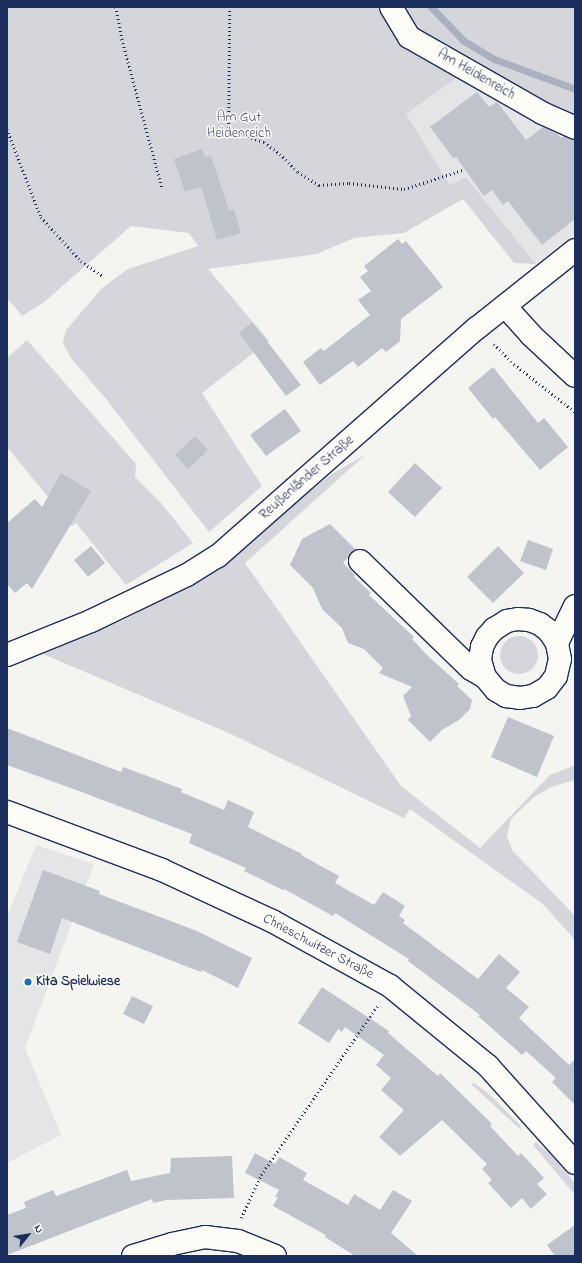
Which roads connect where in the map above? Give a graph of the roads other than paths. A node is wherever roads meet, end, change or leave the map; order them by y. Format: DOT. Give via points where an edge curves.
graph roads {
  1 [pos="391,7"];
  2 [pos="575,128"];
  3 [pos="575,250"];
  4 [pos="505,306"];
  5 [pos="575,376"];
  6 [pos="360,561"];
  7 [pos="575,606"];
  8 [pos="557,643"];
  9 [pos="7,655"];
  10 [pos="485,678"];
  11 [pos="7,812"];
  12 [pos="575,1163"];
  13 [pos="133,1256"];
  14 [pos="275,1256"];
  1 -- 2 [label="street, Am Heidenreich" via="409,36 542,113"];
  3 -- 4 [label="street, Reußenländer Straße"];
  4 -- 5 [label="street"];
  4 -- 9 [label="street, Reußenländer Straße" via="218,556 187,575 91,621"];
  6 -- 10 [label="street" via="471,669"];
  7 -- 8 [label="street"];
  8 -- 10 [label="street" via="560,659 556,676 547,688 533,696 506,696"];
  8 -- 10 [label="street" via="549,631 540,624 529,620 507,621 494,629 482,647 480,660"];
  11 -- 12 [label="street, Chrieschwitzer Straße" via="162,870 272,921 390,986 488,1066"];
  13 -- 14 [label="street" via="205,1237 238,1240"];
}
